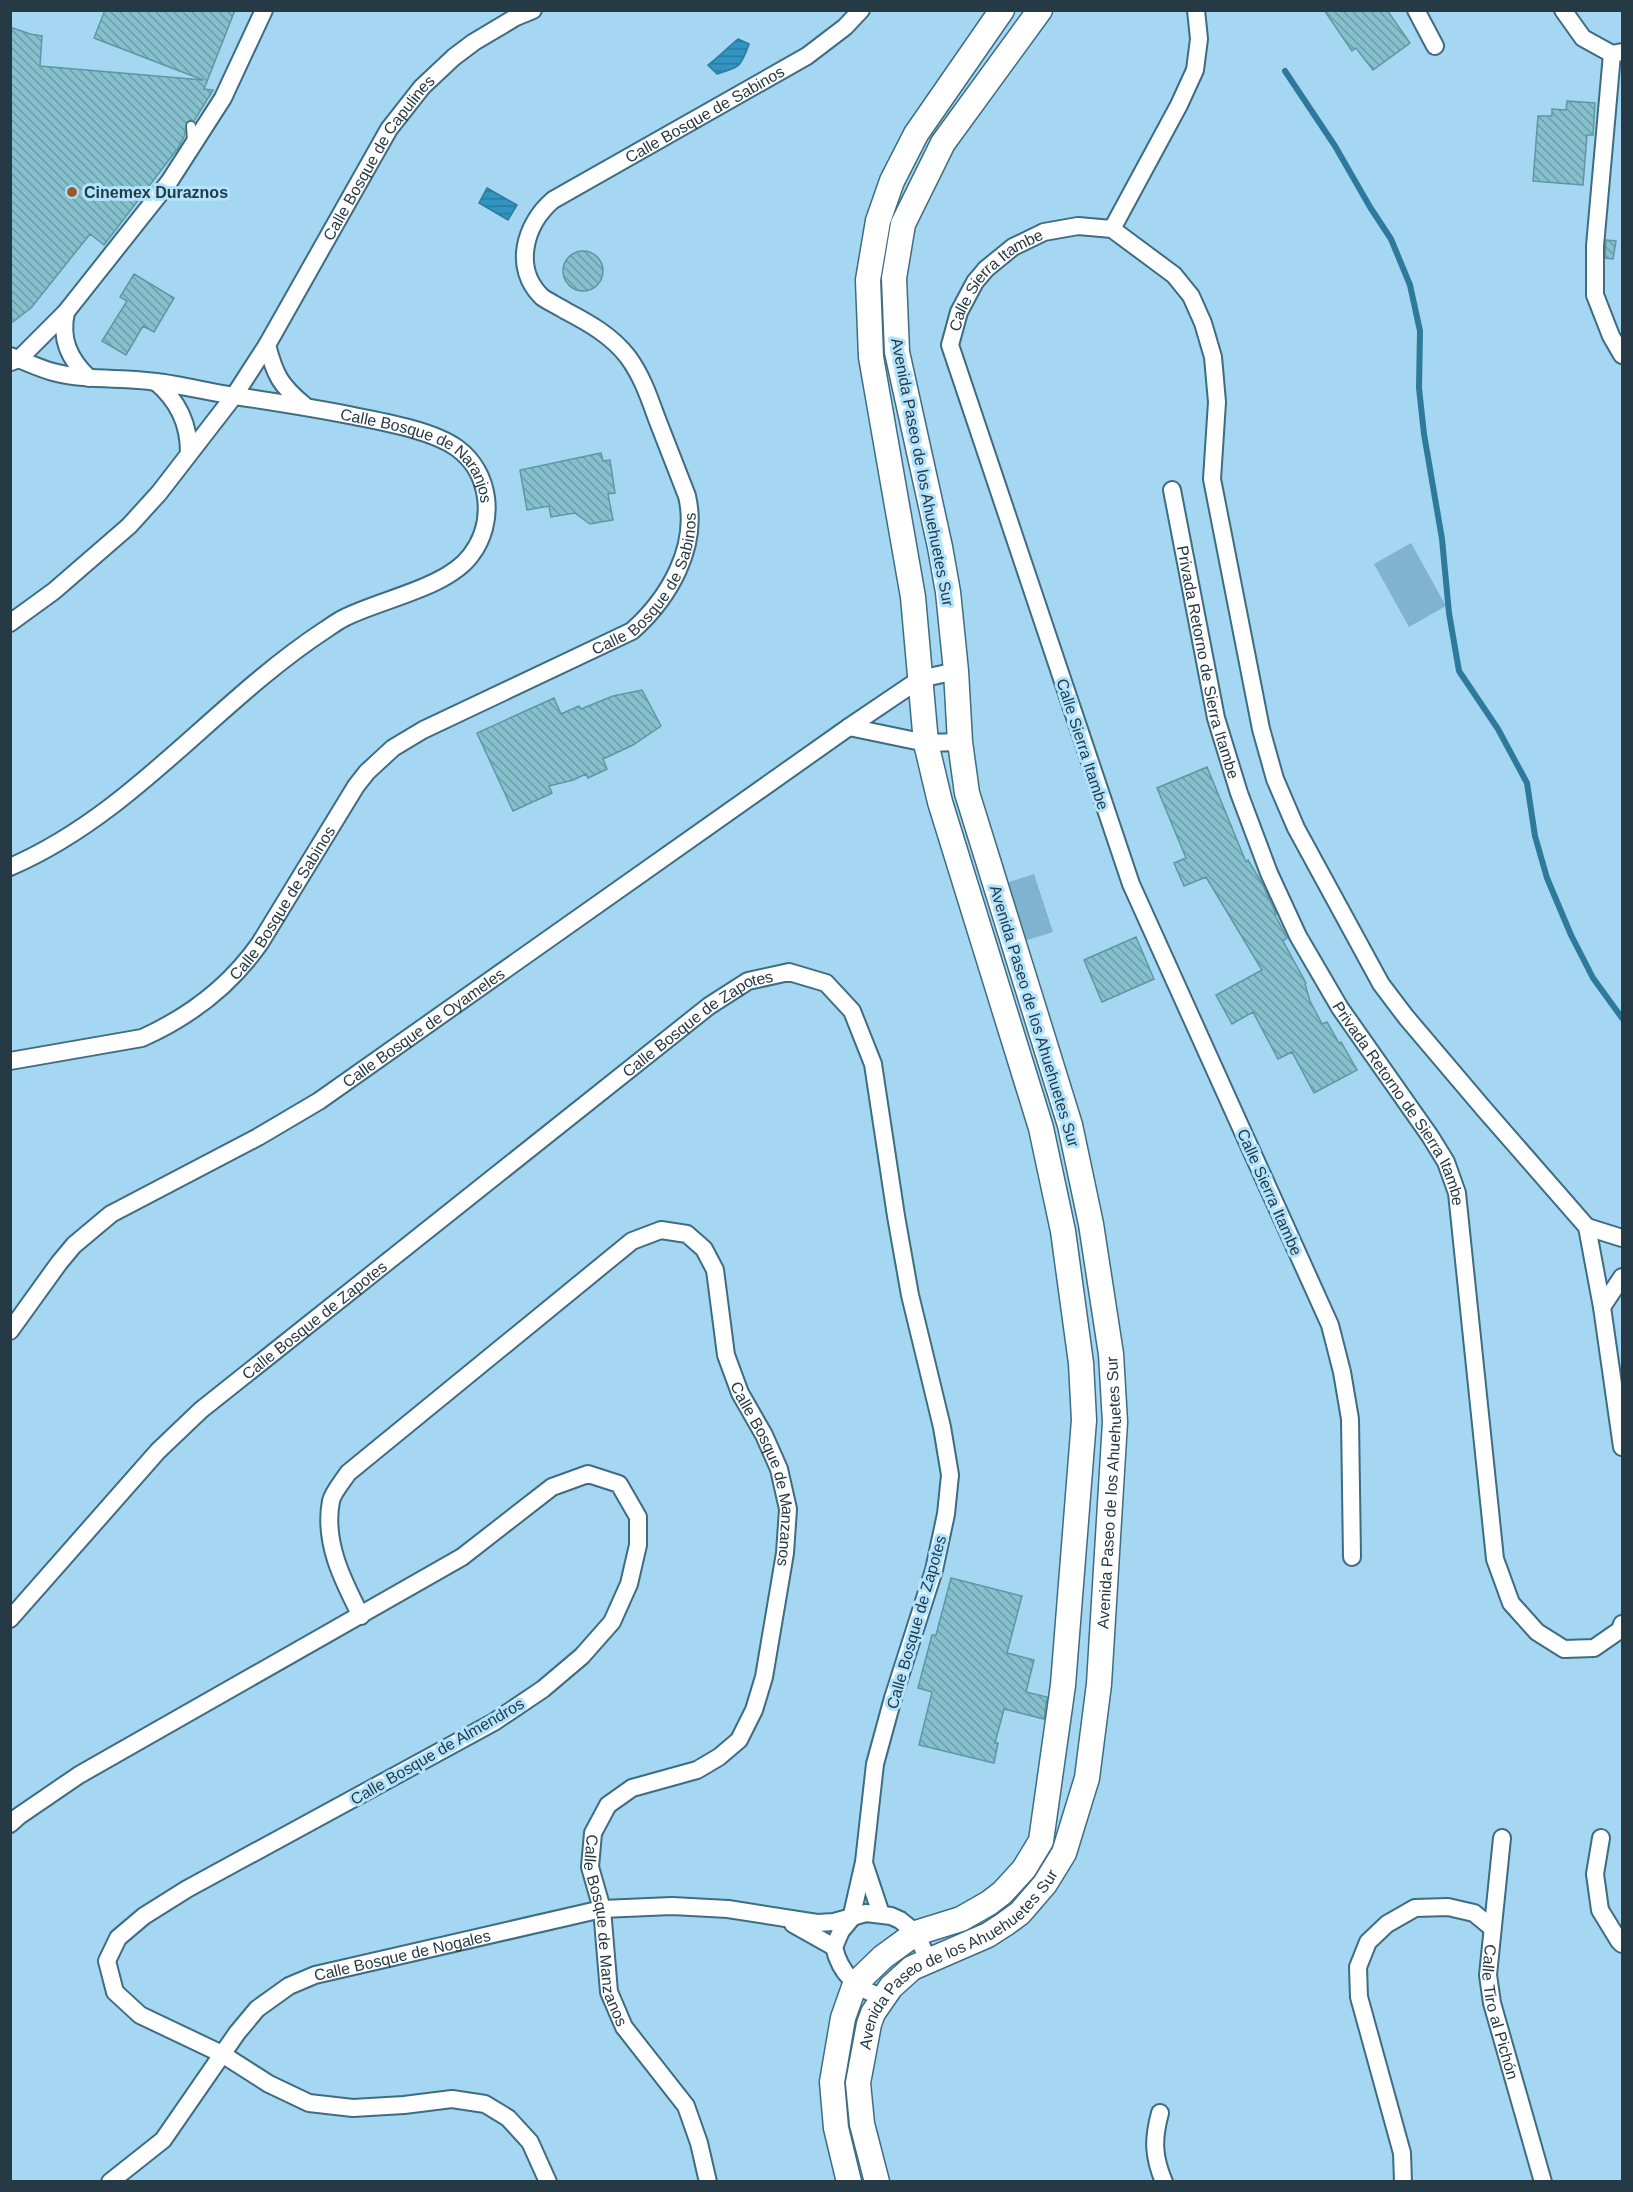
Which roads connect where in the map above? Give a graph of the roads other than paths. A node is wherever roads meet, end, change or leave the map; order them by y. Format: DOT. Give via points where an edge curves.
graph roads {
  1 [pos="264,10"];
  2 [pos="532,10"];
  3 [pos="861,10"];
  4 [pos="1002,10"];
  5 [pos="1040,10"];
  6 [pos="1196,10"];
  7 [pos="1416,10"];
  8 [pos="1563,10"];
  9 [pos="1434,46"];
  10 [pos="1617,53"];
  11 [pos="191,126"];
  12 [pos="193,144"];
  13 [pos="1112,229"];
  14 [pos="66,312"];
  15 [pos="267,345"];
  16 [pos="1623,355"];
  17 [pos="13,359"];
  18 [pos="89,378"];
  19 [pos="156,381"];
  20 [pos="234,396"];
  21 [pos="305,406"];
  22 [pos="189,453"];
  23 [pos="1172,490"];
  24 [pos="10,623"];
  25 [pos="956,671"];
  26 [pos="920,679"];
  27 [pos="849,727"];
  28 [pos="960,742"];
  29 [pos="926,743"];
  30 [pos="10,867"];
  31 [pos="10,1061"];
  32 [pos="1587,1227"];
  33 [pos="1623,1238"];
  34 [pos="1623,1277"];
  35 [pos="1602,1307"];
  36 [pos="10,1331"];
  37 [pos="1623,1447"];
  38 [pos="1352,1557"];
  39 [pos="361,1616"];
  40 [pos="10,1619"];
  41 [pos="1623,1624"];
  42 [pos="10,1824"];
  43 [pos="1502,1838"];
  44 [pos="1601,1838"];
  45 [pos="864,1862"];
  46 [pos="602,1909"];
  47 [pos="881,1914"];
  48 [pos="782,1918"];
  49 [pos="851,1918"];
  50 [pos="1491,1927"];
  51 [pos="916,1933"];
  52 [pos="1623,1944"];
  53 [pos="834,1947"];
  54 [pos="925,1961"];
  55 [pos="855,1984"];
  56 [pos="883,1997"];
  57 [pos="222,2054"];
  58 [pos="1160,2113"];
  59 [pos="110,2181"];
  60 [pos="548,2181"];
  61 [pos="708,2181"];
  62 [pos="849,2181"];
  63 [pos="877,2181"];
  64 [pos="1164,2181"];
  65 [pos="1402,2181"];
  66 [pos="1543,2181"];
  1 -- 12 [label="street" via="223,98"];
  2 -- 15 [label="street, Calle Bosque de Capulines" via="474,42 422,87 389,129"];
  3 -- 31 [label="street, Calle Bosque de Sabinos" via="807,56 553,200 530,228 525,258 535,288 543,298 604,333 626,355 644,384 687,496 689,525 682,558 657,605 632,631 393,748 367,772 346,800 246,963 201,1005 142,1038"];
  4 -- 26 [label="street, Avenida Paseo de los Ahuehuetes Sur" via="916,134 892,182 878,221 868,280 870,357 913,597"];
  5 -- 25 [label="street, Avenida Paseo de los Ahuehuetes Sur" via="943,143 903,224 894,278 897,351 940,547"];
  6 -- 13 [label="street" via="1199,39 1195,70"];
  7 -- 9 [label="street"];
  8 -- 10 [label="street" via="1583,38"];
  10 -- 16 [label="street" via="1595,246 1595,295"];
  11 -- 12 [label="lane"];
  12 -- 14 [label="street" via="169,182"];
  13 -- 32 [label="street" via="1184,285 1209,340 1216,380 1212,479 1261,729 1275,779 1296,828 1393,1000"];
  13 -- 38 [label="street, Calle Sierra Itambe" via="1078,226 1044,232 998,257 966,296 950,345 1131,884 1330,1325 1350,1419"];
  14 -- 17 [label="street"];
  14 -- 18 [label="street" via="68,352"];
  15 -- 20 [label="street, Calle Bosque de Capulines"];
  15 -- 21 [label="street" via="273,369 286,390"];
  17 -- 18 [label="street, Calle Bosque de Naranjos"];
  18 -- 19 [label="street, Calle Bosque de Naranjos"];
  19 -- 20 [label="street, Calle Bosque de Naranjos"];
  19 -- 22 [label="street" via="182,413"];
  20 -- 21 [label="street, Calle Bosque de Naranjos"];
  20 -- 22 [label="street, Calle Bosque de Capulines"];
  21 -- 30 [label="street, Calle Bosque de Naranjos" via="396,424 460,450 478,472 487,501 484,530 474,550 460,568 447,576 344,618 298,648 104,814 62,843"];
  22 -- 24 [label="street, Calle Bosque de Capulines" via="129,526"];
  23 -- 41 [label="street, Privada Retorno de Sierra Itambe" via="1216,718 1269,873 1304,947 1340,1008 1430,1136 1446,1162 1457,1193 1495,1559 1511,1603 1537,1632 1564,1649 1593,1648"];
  25 -- 26 [label="street"];
  25 -- 28 [label="street, Avenida Paseo de los Ahuehuetes Sur"];
  26 -- 27 [label="street, Calle Bosque de Oyameles"];
  26 -- 29 [label="street, Avenida Paseo de los Ahuehuetes Sur"];
  27 -- 29 [label="street"];
  27 -- 36 [label="street, Calle Bosque de Oyameles" via="319,1101 111,1214 74,1245"];
  28 -- 29 [label="street"];
  28 -- 54 [label="street, Avenida Paseo de los Ahuehuetes Sur" via="968,793 1070,1125 1091,1224 1111,1354 1115,1422 1100,1684 1087,1778 1064,1852 1033,1899 1005,1924"];
  29 -- 51 [label="street, Avenida Paseo de los Ahuehuetes Sur" via="940,802 1041,1128 1063,1231 1081,1363 1084,1420 1063,1685 1041,1841 1014,1881 989,1903 961,1919"];
  32 -- 33 [label="street"];
  32 -- 35 [label="street"];
  34 -- 35 [label="street"];
  35 -- 37 [label="street"];
  39 -- 42 [label="street, Calle Bosque de Almendros" via="79,1775"];
  39 -- 46 [label="street, Calle Bosque de Manzanos" via="339,1572 329,1531 331,1499 348,1473 632,1241 662,1230 687,1234 704,1249 715,1270 726,1355 740,1393 778,1469 788,1509 785,1553 764,1677 739,1740 697,1770 632,1788 608,1805 592,1833 590,1867"];
  39 -- 57 [label="street, Calle Bosque de Almendros" via="462,1557 552,1487 588,1474 620,1484 638,1517 638,1545 629,1584 612,1622 582,1656 543,1689 494,1722 187,1889 118,1938 107,1961 115,1992 140,2015"];
  40 -- 45 [label="street, Calle Bosque de Zapotes" via="158,1451 201,1410 709,1006 748,981 789,972 826,983 852,1011 873,1064 910,1295 950,1474 934,1570 875,1764"];
  43 -- 50 [label="street, Calle Tiro al Pichón"];
  44 -- 52 [label="street" via="1595,1874 1600,1910"];
  45 -- 47 [label="street, Calle Bosque de Zapotes"];
  45 -- 49 [label="street, Calle Bosque de Zapotes"];
  46 -- 48 [label="street, Calle Bosque de Nogales" via="672,1906 728,1909"];
  46 -- 57 [label="street, Calle Bosque de Nogales" via="315,1975 289,1986 257,2009"];
  46 -- 61 [label="street, Calle Bosque de Manzanos" via="609,1992 624,2027 686,2106"];
  47 -- 49 [label="street, Calle Bosque de Nogales"];
  47 -- 51 [label="street" via="900,1920"];
  48 -- 49 [label="street, Calle Bosque de Nogales" via="817,1923"];
  48 -- 53 [label="street, Calle Bosque de Nogales"];
  49 -- 53 [label="street, Calle Bosque de Zapotes"];
  50 -- 65 [label="street" via="1474,1913 1448,1907 1414,1908 1387,1924 1368,1942 1358,1967 1359,1997 1402,2153"];
  50 -- 66 [label="street, Calle Tiro al Pichón" via="1488,1975 1492,2003"];
  51 -- 54 [label="street"];
  51 -- 55 [label="street, Avenida Paseo de los Ahuehuetes Sur"];
  53 -- 55 [label="street" via="841,1967"];
  54 -- 56 [label="street, Avenida Paseo de los Ahuehuetes Sur" via="900,1978"];
  55 -- 56 [label="street"];
  55 -- 62 [label="street, Avenida Paseo de los Ahuehuetes Sur" via="843,2018 832,2082 836,2128"];
  56 -- 63 [label="street, Avenida Paseo de los Ahuehuetes Sur" via="869,2024 858,2083 862,2124"];
  57 -- 59 [label="street, Calle Bosque de Nogales" via="163,2140"];
  57 -- 60 [label="street, Calle Bosque de Almendros" via="268,2084 309,2103 353,2108 452,2098 485,2104 508,2118 530,2142"];
  58 -- 64 [label="street" via="1154,2137 1156,2165"];
}
